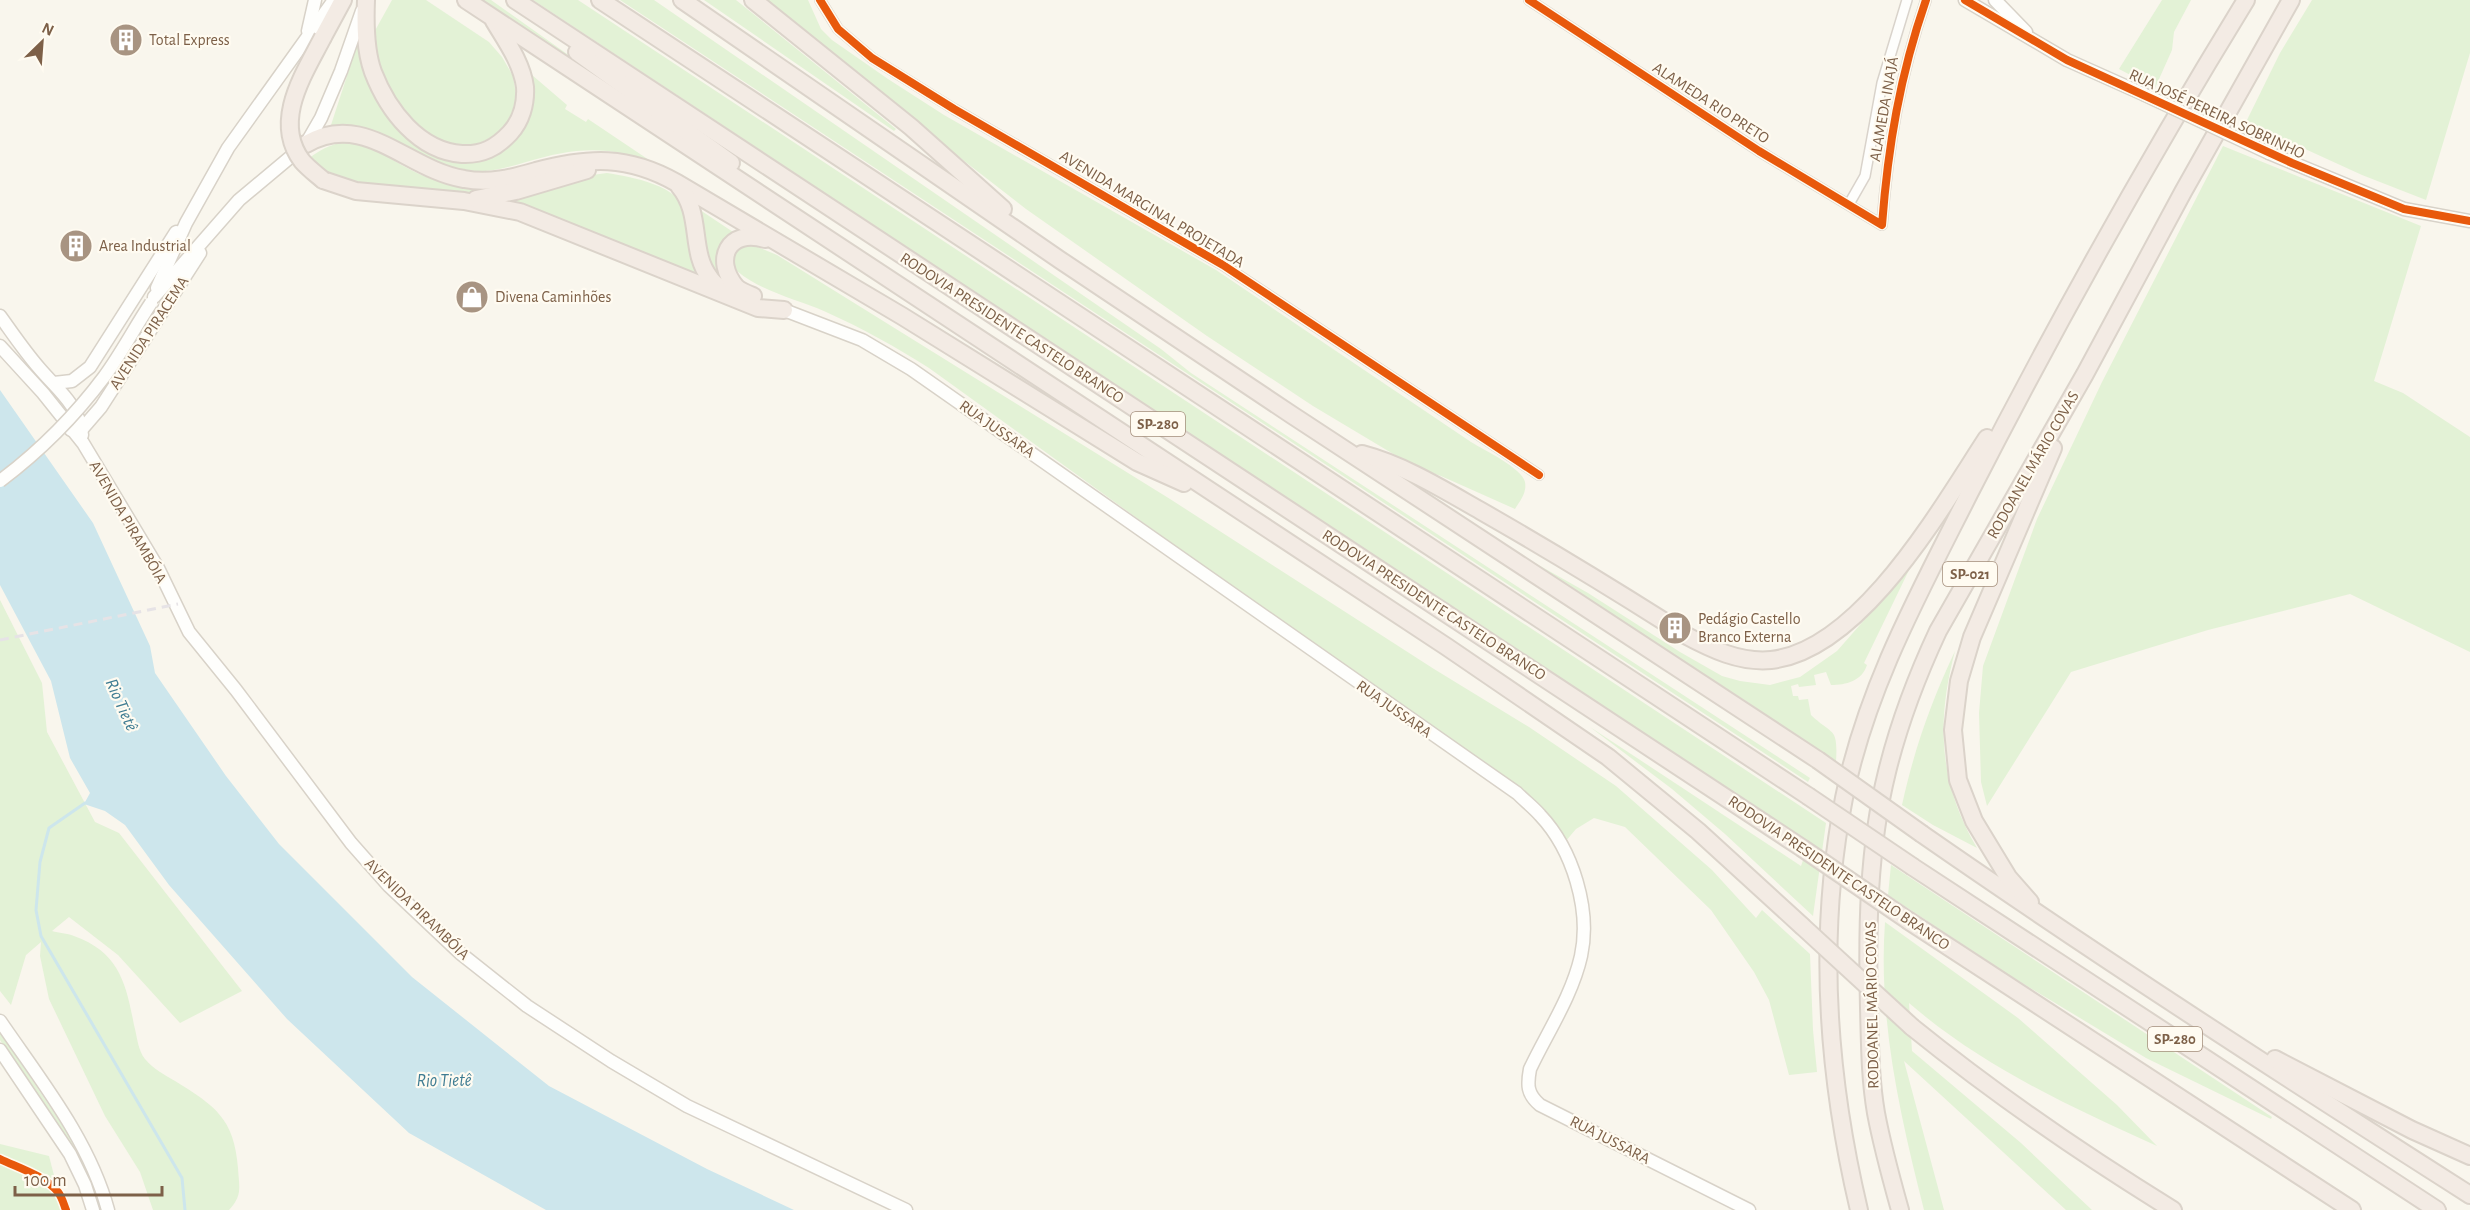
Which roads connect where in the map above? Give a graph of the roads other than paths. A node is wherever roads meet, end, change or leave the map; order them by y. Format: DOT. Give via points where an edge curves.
graph roads {
  1 [pos="315,0"];
  2 [pos="334,0"];
  3 [pos="343,0"];
  4 [pos="366,0"];
  5 [pos="465,0"];
  6 [pos="515,0"];
  7 [pos="600,0"];
  8 [pos="682,0"];
  9 [pos="753,0"];
  10 [pos="820,0"];
  11 [pos="1529,0"];
  12 [pos="1906,0"];
  13 [pos="1926,0"];
  14 [pos="1965,0"];
  15 [pos="1995,0"];
  16 [pos="2246,0"];
  17 [pos="2291,0"];
  18 [pos="490,15"];
  19 [pos="539,16"];
  20 [pos="314,37"];
  21 [pos="2037,44"];
  22 [pos="306,144"];
  23 [pos="645,166"];
  24 [pos="677,183"];
  25 [pos="464,201"];
  26 [pos="1849,204"];
  27 [pos="2470,220"];
  28 [pos="186,223"];
  29 [pos="1881,225"];
  30 [pos="210,233"];
  31 [pos="774,242"];
  32 [pos="1060,260"];
  33 [pos="877,273"];
  34 [pos="731,297"];
  35 [pos="152,300"];
  36 [pos="784,310"];
  37 [pos="0,316"];
  38 [pos="0,346"];
  39 [pos="2085,374"];
  40 [pos="2030,375"];
  41 [pos="54,383"];
  42 [pos="76,429"];
  43 [pos="1344,450"];
  44 [pos="1539,475"];
  45 [pos="0,481"];
  46 [pos="1217,496"];
  47 [pos="1665,622"];
  48 [pos="1685,634"];
  49 [pos="2046,920"];
  50 [pos="0,1021"];
  51 [pos="2205,1025"];
  52 [pos="0,1050"];
  53 [pos="2470,1155"];
  54 [pos="2470,1195"];
  55 [pos="93,1210"];
  56 [pos="108,1210"];
  57 [pos="906,1210"];
  58 [pos="1749,1210"];
  59 [pos="1859,1210"];
  60 [pos="1900,1210"];
  61 [pos="2173,1210"];
  62 [pos="2352,1210"];
  63 [pos="2437,1210"];
  1 -- 20 [label="main road"];
  2 -- 20 [label="main road, AVENIDA PIRACEMA"];
  3 -- 20 [label="highway"];
  4 -- 18 [label="highway" via="366,36 378,83 400,119 420,139 443,152 474,155 488,151 502,142 521,115 525,87 521,72"];
  4 -- 22 [label="main road, AVENIDA PIRACEMA" via="337,81"];
  5 -- 18 [label="highway"];
  6 -- 19 [label="highway, RODOVIA PRESIDENTE CASTELO BRANCO / SP-280"];
  7 -- 63 [label="highway, SP-280, bridge"];
  8 -- 32 [label="highway"];
  9 -- 32 [label="highway" via="911,127"];
  10 -- 44 [label="street, AVENIDA MARGINAL PROJETADA" via="838,29 872,58 1222,265"];
  11 -- 26 [label="street, ALAMEDA RIO PRETO" via="1759,151"];
  12 -- 26 [label="street, ALAMEDA INAJÁ" via="1881,83 1865,176"];
  13 -- 29 [label="street, ALAMEDA INAJÁ" via="1900,83"];
  14 -- 21 [label="main road, RUA JOSÉ PEREIRA SOBRINHO"];
  15 -- 21 [label="main road, RUA JOSÉ PEREIRA SOBRINHO"];
  16 -- 40 [label="highway, SP-021"];
  17 -- 39 [label="highway, RODOANEL MÁRIO COVAS / SP-021"];
  18 -- 33 [label="highway"];
  19 -- 33 [label="highway" via="550,31 573,49 847,246"];
  19 -- 62 [label="highway, RODOVIA PRESIDENTE CASTELO BRANCO / SP-280, bridge"];
  20 -- 25 [label="highway, bridge" via="290,112 289,123 302,161 323,180 338,187"];
  20 -- 28 [label="main road, AVENIDA PIRACEMA" via="234,137"];
  21 -- 27 [label="main road, RUA JOSÉ PEREIRA SOBRINHO, bridge" via="2269,153 2404,209"];
  22 -- 23 [label="highway" via="328,134 354,134 448,176 485,182 585,160"];
  22 -- 30 [label="main road, AVENIDA PIRACEMA" via="239,200"];
  23 -- 24 [label="highway"];
  23 -- 25 [label="highway" via="591,169 516,191"];
  24 -- 31 [label="highway"];
  24 -- 34 [label="highway" via="687,194 694,213 701,262 710,279"];
  25 -- 34 [label="highway" via="537,218"];
  26 -- 29 [label="street, ALAMEDA RIO PRETO"];
  28 -- 35 [label="main road, AVENIDA PIRACEMA"];
  28 -- 41 [label="main road, AVENIDA PIRACEMA" via="177,230 90,367 72,381"];
  30 -- 35 [label="main road, AVENIDA PIRACEMA"];
  30 -- 42 [label="main road, AVENIDA PIRACEMA" via="194,265 101,407"];
  31 -- 36 [label="highway" via="758,237 739,238 728,246 726,261 737,289"];
  31 -- 46 [label="highway" via="902,316 1137,462"];
  32 -- 43 [label="highway"];
  33 -- 46 [label="highway"];
  34 -- 36 [label="highway" via="758,308"];
  35 -- 45 [label="main road, bridge" via="82,405 49,441"];
  36 -- 58 [label="main road, RUA JUSSARA" via="861,340 911,369 1517,793 1558,838 1575,878 1583,917 1581,957 1530,1070 1529,1094 1540,1105"];
  37 -- 41 [label="main road, AVENIDA PIRAMBÓIA"];
  38 -- 42 [label="main road"];
  39 -- 49 [label="highway" via="1972,637 1959,681 1953,730 1958,780 1974,821 2008,877"];
  39 -- 60 [label="highway, RODOANEL MÁRIO COVAS / SP-021" via="1938,631 1900,722 1886,774 1872,862 1868,954 1870,1063 1876,1112"];
  40 -- 48 [label="highway" via="1900,567 1874,598 1828,638 1798,654 1754,660 1721,652"];
  40 -- 59 [label="highway, SP-021" via="1894,642 1860,734 1844,797 1828,917 1828,985 1840,1112"];
  41 -- 42 [label="main road, AVENIDA PIRAMBÓIA" via="74,409"];
  42 -- 57 [label="main road, AVENIDA PIRAMBÓIA" via="200,647 351,843 433,928 527,1006 611,1061 687,1106"];
  43 -- 47 [label="highway" via="1380,460 1451,494"];
  43 -- 49 [label="highway, bridge" via="1818,760"];
  46 -- 61 [label="highway, bridge" via="1608,757 1698,831 1912,1027 1976,1079"];
  49 -- 51 [label="highway"];
  50 -- 56 [label="main road" via="84,1147"];
  51 -- 53 [label="highway" via="2412,1130"];
  51 -- 54 [label="highway"];
  52 -- 55 [label="main road" via="70,1154"];
}
